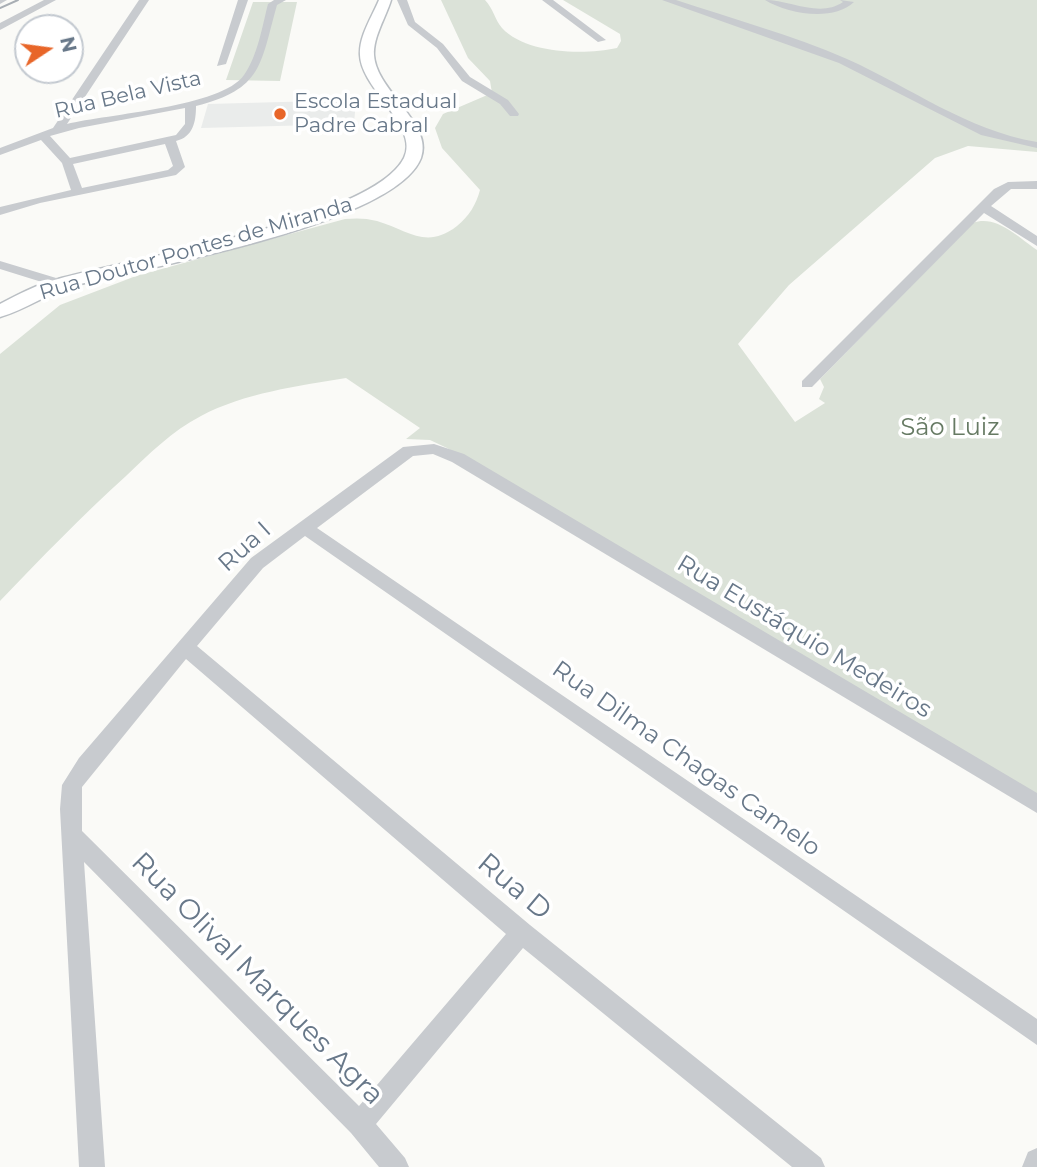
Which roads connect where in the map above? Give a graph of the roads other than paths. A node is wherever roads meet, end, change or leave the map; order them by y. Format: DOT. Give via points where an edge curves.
graph roads {
  1 [pos="51,0"];
  2 [pos="144,0"];
  3 [pos="243,0"];
  4 [pos="386,0"];
  5 [pos="402,0"];
  6 [pos="547,0"];
  7 [pos="667,0"];
  8 [pos="770,0"];
  9 [pos="845,0"];
  10 [pos="272,1"];
  11 [pos="0,27"];
  12 [pos="601,40"];
  13 [pos="221,64"];
  14 [pos="191,103"];
  15 [pos="514,114"];
  16 [pos="58,129"];
  17 [pos="44,137"];
  18 [pos="170,141"];
  19 [pos="1037,145"];
  20 [pos="0,152"];
  21 [pos="67,162"];
  22 [pos="1037,185"];
  23 [pos="78,191"];
  24 [pos="984,207"];
  25 [pos="0,211"];
  26 [pos="1037,242"];
  27 [pos="0,265"];
  28 [pos="61,284"];
  29 [pos="0,311"];
  30 [pos="807,384"];
  31 [pos="547,512"];
  32 [pos="305,528"];
  33 [pos="184,646"];
  34 [pos="1037,804"];
  35 [pos="72,835"];
  36 [pos="522,933"];
  37 [pos="1037,1033"];
  38 [pos="360,1124"];
  39 [pos="1037,1161"];
  40 [pos="390,1163"];
  41 [pos="92,1167"];
  42 [pos="812,1167"];
  43 [pos="1034,1167"];
  1 -- 11 [label="street"];
  2 -- 16 [label="street"];
  3 -- 13 [label="street"];
  4 -- 28 [label="street, Rua Doutor Pontes de Miranda" via="367,53 369,74 401,114 415,143 412,160 394,182 341,210"];
  5 -- 15 [label="street" via="411,23 440,46 467,79 504,102"];
  6 -- 12 [label="street"];
  7 -- 19 [label="street" via="844,61 995,139"];
  8 -- 9 [label="street" via="825,11 844,8 849,2"];
  10 -- 14 [label="street, Rua Bela Vista" via="255,65 245,82"];
  14 -- 16 [label="street, Rua Bela Vista"];
  14 -- 18 [label="street" via="186,132"];
  16 -- 17 [label="street, Rua Bela Vista"];
  17 -- 20 [label="street, Rua Bela Vista"];
  17 -- 21 [label="street"];
  18 -- 21 [label="street"];
  18 -- 23 [label="street" via="179,167 172,173"];
  21 -- 23 [label="street"];
  22 -- 24 [label="street" via="1008,186"];
  23 -- 25 [label="street"];
  24 -- 26 [label="street"];
  24 -- 30 [label="street"];
  27 -- 28 [label="street"];
  28 -- 29 [label="street, Rua Doutor Pontes de Miranda"];
  31 -- 32 [label="street, Rua I" via="458,458 422,449 392,462"];
  31 -- 34 [label="street, Rua Eustáquio Medeiros"];
  32 -- 33 [label="street, Rua I" via="257,563"];
  32 -- 37 [label="street, Rua Dilma Chagas Camelo"];
  33 -- 35 [label="street, Rua I" via="72,785"];
  33 -- 36 [label="street, Rua D"];
  35 -- 38 [label="street, Rua Olival Marques Agra"];
  35 -- 41 [label="street, Rua I"];
  36 -- 38 [label="street"];
  36 -- 42 [label="street, Rua D"];
  38 -- 40 [label="street, Rua Olival Marques Agra"];
  39 -- 43 [label="street"];
}
